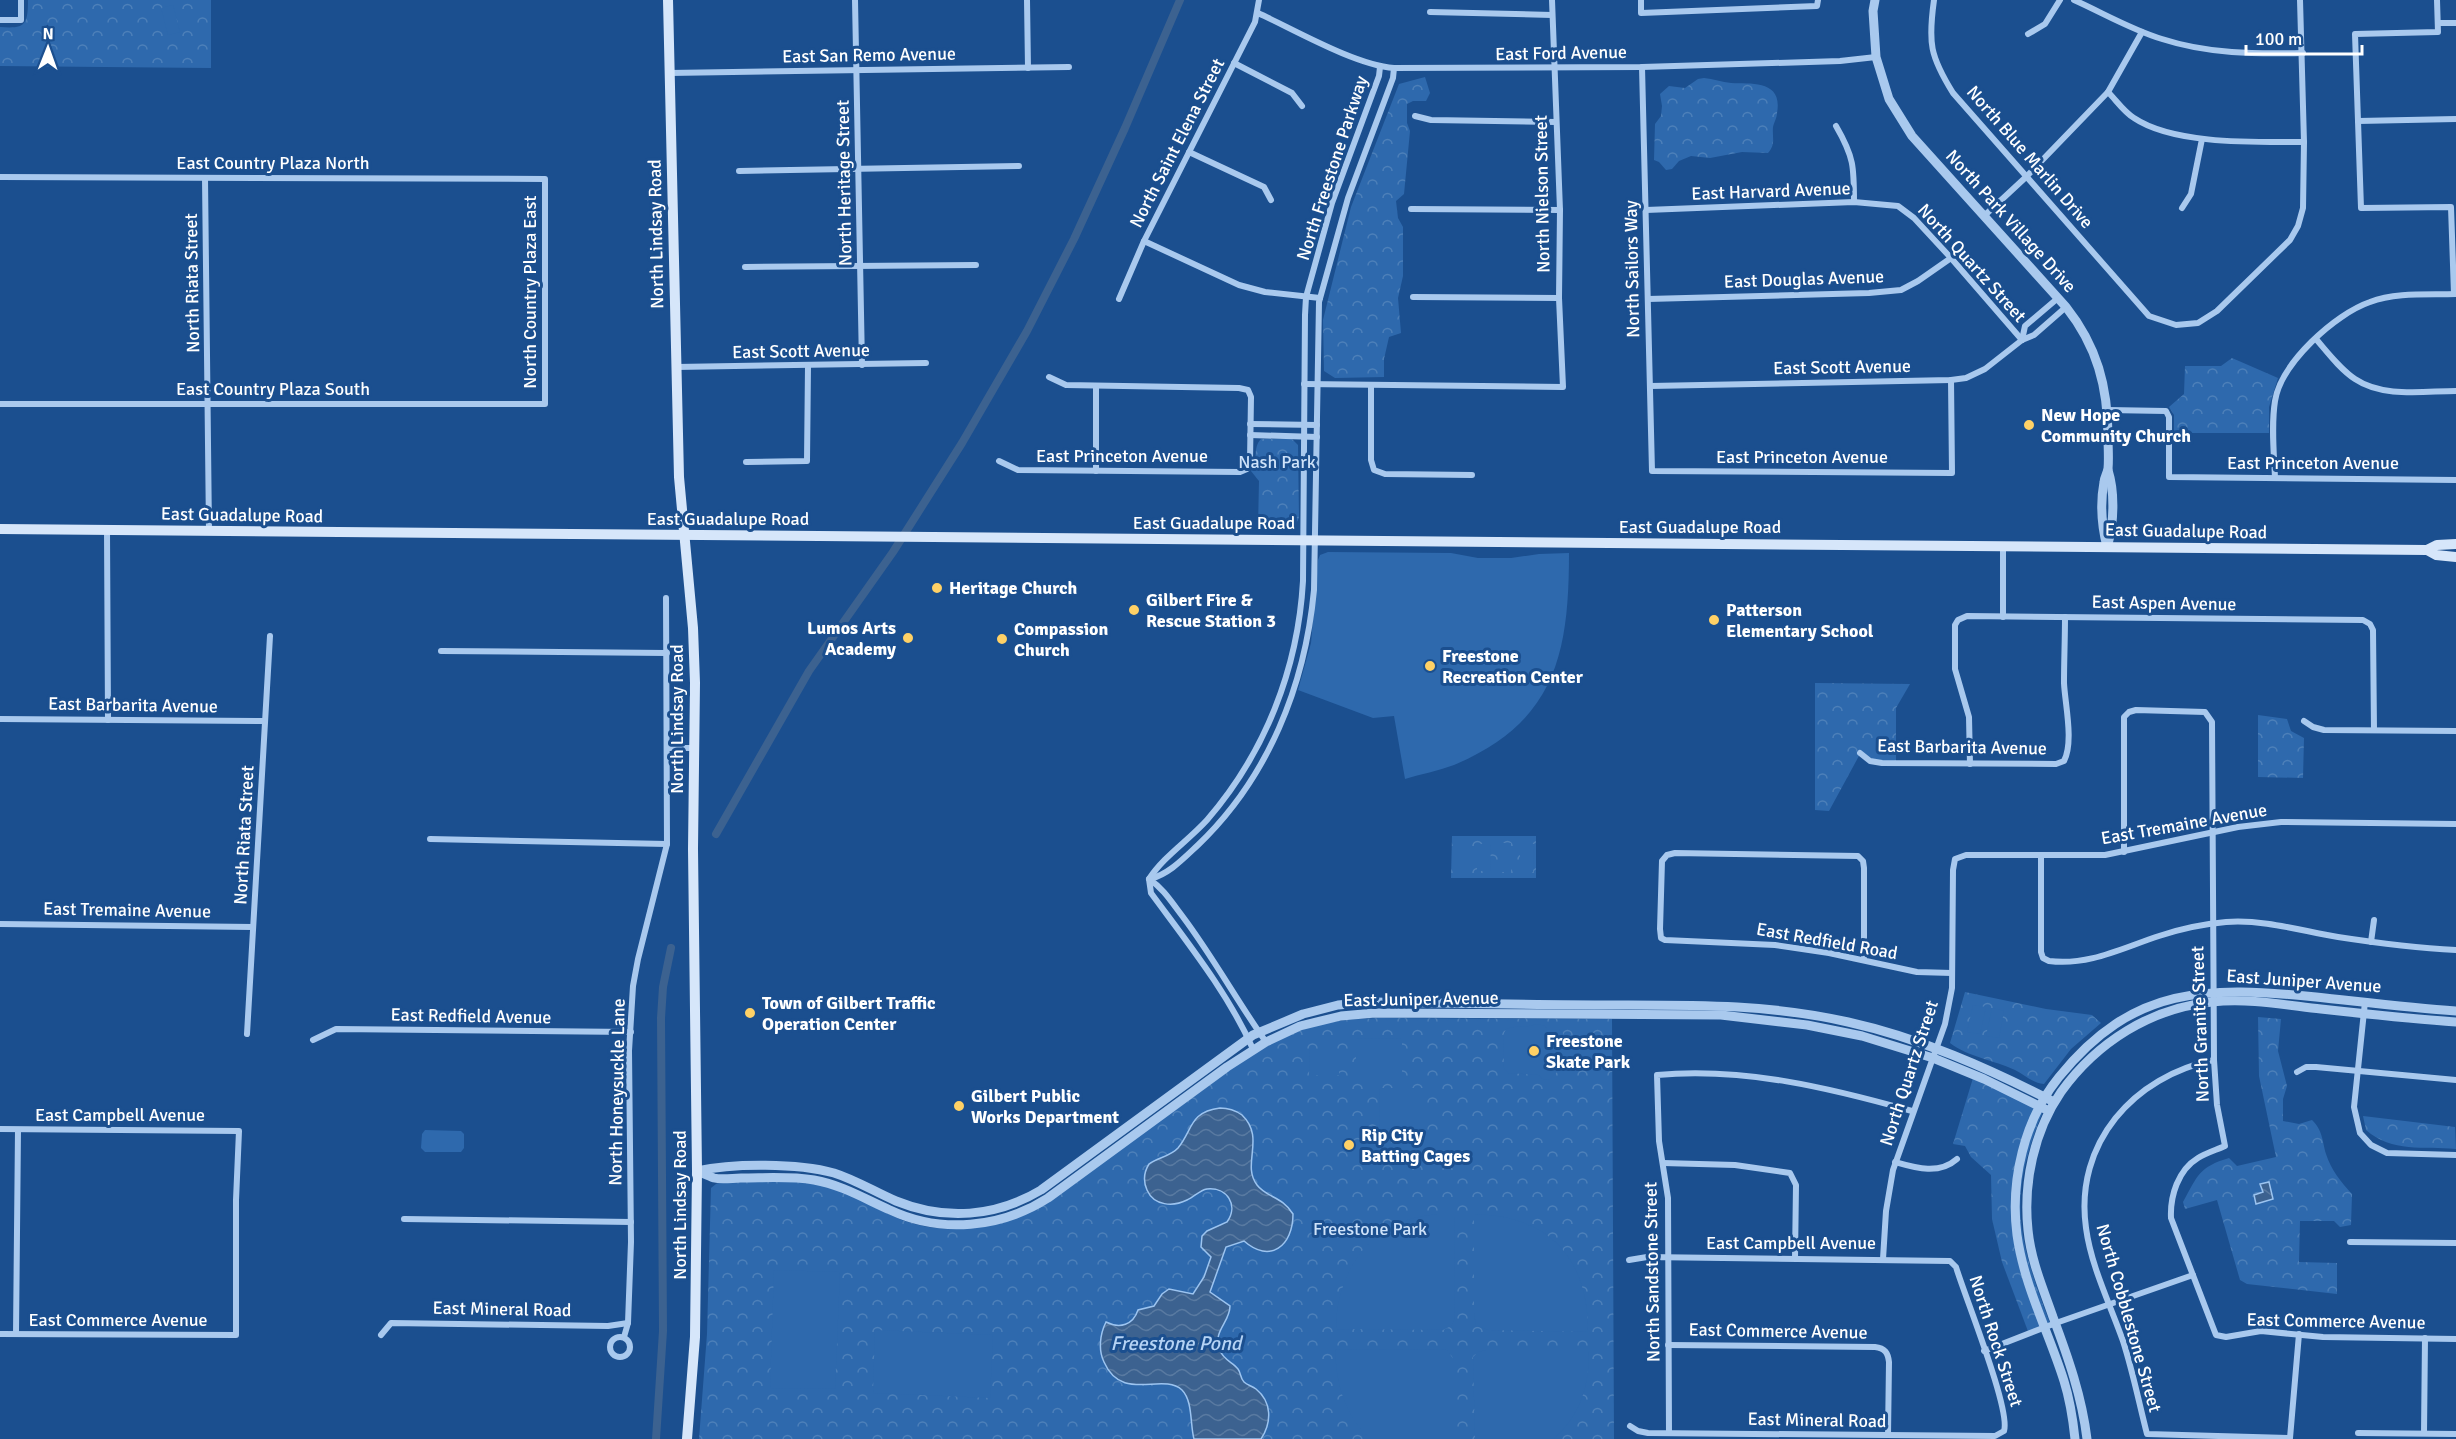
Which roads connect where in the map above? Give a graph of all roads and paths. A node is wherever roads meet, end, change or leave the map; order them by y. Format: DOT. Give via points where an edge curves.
graph roads {
  1 [pos="21,0"];
  2 [pos="668,0"];
  3 [pos="855,0"];
  4 [pos="1027,0"];
  5 [pos="1259,0"];
  6 [pos="1552,0"];
  7 [pos="1641,0"];
  8 [pos="1875,0"];
  9 [pos="1934,0"];
  10 [pos="2060,0"];
  11 [pos="2074,0"];
  12 [pos="2300,0"];
  13 [pos="2437,0"];
  14 [pos="1817,3"];
  15 [pos="1430,12"];
  16 [pos="1258,13"];
  17 [pos="1552,15"];
  18 [pos="0,20"];
  19 [pos="2438,23"];
  20 [pos="2456,23"];
  21 [pos="2142,32"];
  22 [pos="2028,34"];
  23 [pos="2303,53"];
  24 [pos="1876,57"];
  25 [pos="1234,63"];
  26 [pos="1069,67"];
  27 [pos="1380,67"];
  28 [pos="1642,67"];
  29 [pos="1028,68"];
  30 [pos="1394,68"];
  31 [pos="1554,68"];
  32 [pos="856,70"];
  33 [pos="669,73"];
  34 [pos="2108,92"];
  35 [pos="1302,106"];
  36 [pos="1415,116"];
  37 [pos="2456,119"];
  38 [pos="2358,121"];
  39 [pos="1556,122"];
  40 [pos="1836,126"];
  41 [pos="2202,139"];
  42 [pos="2304,142"];
  43 [pos="1189,152"];
  44 [pos="1019,166"];
  45 [pos="858,169"];
  46 [pos="739,171"];
  47 [pos="0,177"];
  48 [pos="2026,177"];
  49 [pos="205,178"];
  50 [pos="545,179"];
  51 [pos="1271,200"];
  52 [pos="1854,202"];
  53 [pos="1898,206"];
  54 [pos="2182,208"];
  55 [pos="1411,209"];
  56 [pos="1560,210"];
  57 [pos="1646,210"];
  58 [pos="1984,216"];
  59 [pos="1144,241"];
  60 [pos="1951,258"];
  61 [pos="976,265"];
  62 [pos="860,266"];
  63 [pos="745,267"];
  64 [pos="2455,294"];
  65 [pos="1306,297"];
  66 [pos="1413,297"];
  67 [pos="1320,298"];
  68 [pos="1560,298"];
  69 [pos="2058,298"];
  70 [pos="1119,299"];
  71 [pos="1648,299"];
  72 [pos="2066,307"];
  73 [pos="2316,339"];
  74 [pos="2022,340"];
  75 [pos="926,363"];
  76 [pos="862,365"];
  77 [pos="808,366"];
  78 [pos="676,367"];
  79 [pos="1049,377"];
  80 [pos="1952,380"];
  81 [pos="1304,384"];
  82 [pos="1317,385"];
  83 [pos="1371,385"];
  84 [pos="1650,386"];
  85 [pos="1096,387"];
  86 [pos="2456,391"];
  87 [pos="0,404"];
  88 [pos="208,404"];
  89 [pos="545,404"];
  90 [pos="2108,410"];
  91 [pos="1250,424"];
  92 [pos="1304,425"];
  93 [pos="1317,425"];
  94 [pos="1250,435"];
  95 [pos="1304,436"];
  96 [pos="1317,436"];
  97 [pos="999,460"];
  98 [pos="746,462"];
  99 [pos="1096,471"];
  100 [pos="1652,471"];
  101 [pos="1472,475"];
  102 [pos="2275,478"];
  103 [pos="2456,480"];
  104 [pos="0,529"];
  105 [pos="107,530"];
  106 [pos="209,531"];
  107 [pos="683,535"];
  108 [pos="1310,540"];
  109 [pos="2456,544"];
  110 [pos="2004,546"];
  111 [pos="2107,547"];
  112 [pos="2427,550"];
  113 [pos="2456,557"];
  114 [pos="666,598"];
  115 [pos="2003,617"];
  116 [pos="2065,617"];
  117 [pos="270,636"];
  118 [pos="441,651"];
  119 [pos="667,653"];
  120 [pos="0,719"];
  121 [pos="108,720"];
  122 [pos="266,721"];
  123 [pos="2304,721"];
  124 [pos="2374,730"];
  125 [pos="2456,731"];
  126 [pos="666,748"];
  127 [pos="694,748"];
  128 [pos="1860,753"];
  129 [pos="1970,764"];
  130 [pos="2456,824"];
  131 [pos="2213,833"];
  132 [pos="430,839"];
  133 [pos="667,844"];
  134 [pos="2124,852"];
  135 [pos="2041,856"];
  136 [pos="1955,860"];
  137 [pos="1149,879"];
  138 [pos="2374,920"];
  139 [pos="0,924"];
  140 [pos="2213,924"];
  141 [pos="253,927"];
  142 [pos="2371,942"];
  143 [pos="2456,950"];
  144 [pos="1864,960"];
  145 [pos="1952,973"];
  146 [pos="2213,991"];
  147 [pos="2213,1002"];
  148 [pos="2365,1002"];
  149 [pos="1612,1010"];
  150 [pos="2456,1011"];
  151 [pos="2364,1014"];
  152 [pos="2456,1022"];
  153 [pos="631,1032"];
  154 [pos="1259,1032"];
  155 [pos="247,1034"];
  156 [pos="1248,1038"];
  157 [pos="313,1040"];
  158 [pos="1266,1041"];
  159 [pos="1253,1049"];
  160 [pos="1935,1054"];
  161 [pos="2214,1060"];
  162 [pos="2357,1071"];
  163 [pos="2298,1072"];
  164 [pos="2456,1080"];
  165 [pos="2047,1105"];
  166 [pos="1912,1111"];
  167 [pos="0,1129"];
  168 [pos="18,1130"];
  169 [pos="2456,1155"];
  170 [pos="1957,1159"];
  171 [pos="1895,1162"];
  172 [pos="1663,1163"];
  173 [pos="697,1171"];
  174 [pos="404,1219"];
  175 [pos="631,1222"];
  176 [pos="2350,1242"];
  177 [pos="2456,1243"];
  178 [pos="1668,1257"];
  179 [pos="1795,1258"];
  180 [pos="1883,1259"];
  181 [pos="1629,1260"];
  182 [pos="1953,1262"];
  183 [pos="2193,1275"];
  184 [pos="2110,1305"];
  185 [pos="628,1323"];
  186 [pos="2055,1323"];
  187 [pos="2045,1328"];
  188 [pos="0,1334"];
  189 [pos="16,1334"];
  190 [pos="2299,1334"];
  191 [pos="236,1335"];
  192 [pos="381,1335"];
  193 [pos="2216,1335"];
  194 [pos="624,1337"];
  195 [pos="2425,1338"];
  196 [pos="2456,1339"];
  197 [pos="1668,1345"];
  198 [pos="1984,1351"];
  199 [pos="1630,1426"];
  200 [pos="2004,1431"];
  201 [pos="1669,1433"];
  202 [pos="2358,1433"];
  203 [pos="2424,1433"];
  204 [pos="2456,1434"];
  205 [pos="1888,1435"];
  206 [pos="687,1439"];
  207 [pos="2075,1439"];
  208 [pos="2087,1439"];
  1 -- 18 [label="street" via="21,20"];
  2 -- 33 [label="main road, North Lindsay Road"];
  3 -- 32 [label="street, North Heritage Street"];
  4 -- 29 [label="street"];
  5 -- 16 [label="street, North Saint Elena Street"];
  6 -- 17 [label="street, North Nielson Street"];
  7 -- 14 [label="street" via="1641,13"];
  8 -- 24 [label="street, North Park Village Drive"];
  9 -- 48 [label="street, North Blue Marlin Drive" via="1929,33 1937,67 1953,93"];
  10 -- 22 [label="street" via="2045,24"];
  11 -- 21 [label="street"];
  12 -- 23 [label="street"];
  13 -- 19 [label="street"];
  15 -- 17 [label="street"];
  16 -- 25 [label="street, North Saint Elena Street"];
  16 -- 27 [label="street, East Ford Avenue"];
  17 -- 31 [label="street, North Nielson Street"];
  19 -- 20 [label="street"];
  19 -- 38 [label="street" via="2438,32 2355,34"];
  21 -- 23 [label="street" via="2174,43 2232,53"];
  21 -- 34 [label="street"];
  23 -- 42 [label="street"];
  24 -- 28 [label="street, East Ford Avenue"];
  24 -- 58 [label="street, North Park Village Drive" via="1889,99 1912,136"];
  25 -- 35 [label="street" via="1292,93"];
  25 -- 43 [label="street, North Saint Elena Street"];
  26 -- 29 [label="street, East San Remo Avenue"];
  27 -- 30 [label="street, East Ford Avenue"];
  27 -- 65 [label="street, North Freestone Parkway" via="1332,203"];
  28 -- 31 [label="street, East Ford Avenue"];
  28 -- 57 [label="street, North Sailors Way"];
  29 -- 32 [label="street, East San Remo Avenue"];
  30 -- 31 [label="street, East Ford Avenue"];
  30 -- 67 [label="street, North Freestone Parkway" via="1348,198"];
  31 -- 39 [label="street, North Nielson Street"];
  32 -- 33 [label="street, East San Remo Avenue"];
  32 -- 45 [label="street, North Heritage Street"];
  33 -- 78 [label="main road, North Lindsay Road"];
  34 -- 41 [label="street" via="2133,118 2155,129"];
  34 -- 48 [label="street"];
  36 -- 39 [label="street" via="1431,120"];
  37 -- 38 [label="street"];
  38 -- 64 [label="street" via="2361,208 2451,207"];
  39 -- 56 [label="street, North Nielson Street"];
  40 -- 52 [label="street" via="1854,165"];
  41 -- 42 [label="street"];
  41 -- 54 [label="street" via="2190,194"];
  42 -- 48 [label="street, North Blue Marlin Drive" via="2303,208 2290,240 2217,311 2198,323 2176,325 2149,316"];
  43 -- 51 [label="street" via="1264,187"];
  43 -- 59 [label="street, North Saint Elena Street"];
  44 -- 45 [label="street"];
  45 -- 46 [label="street"];
  45 -- 62 [label="street, North Heritage Street"];
  47 -- 49 [label="street, East Country Plaza North"];
  48 -- 58 [label="street"];
  49 -- 50 [label="street, East Country Plaza North"];
  49 -- 88 [label="street, North Riata Street"];
  50 -- 89 [label="street, North Country Plaza East"];
  52 -- 53 [label="street, East Harvard Avenue"];
  52 -- 57 [label="street, East Harvard Avenue"];
  53 -- 60 [label="street, North Quartz Street"];
  55 -- 56 [label="street"];
  56 -- 68 [label="street, North Nielson Street"];
  57 -- 71 [label="street, North Sailors Way"];
  58 -- 69 [label="street, North Park Village Drive"];
  59 -- 65 [label="street" via="1239,285"];
  59 -- 70 [label="street, North Saint Elena Street"];
  60 -- 71 [label="street, East Douglas Avenue" via="1901,290"];
  60 -- 74 [label="street, North Quartz Street"];
  61 -- 62 [label="street"];
  62 -- 63 [label="street"];
  62 -- 76 [label="street, North Heritage Street"];
  64 -- 73 [label="street" via="2372,301 2343,315"];
  65 -- 67 [label="street"];
  65 -- 81 [label="street, North Freestone Parkway"];
  66 -- 68 [label="street"];
  67 -- 82 [label="street, North Freestone Parkway"];
  68 -- 83 [label="street, North Nielson Street" via="1563,387"];
  69 -- 72 [label="street, North Park Village Drive"];
  69 -- 74 [label="street, East Scott Avenue" via="2025,326"];
  71 -- 84 [label="street, North Sailors Way"];
  72 -- 74 [label="street, East Scott Avenue" via="2034,335"];
  72 -- 90 [label="street, North Park Village Drive" via="2094,351"];
  73 -- 86 [label="street" via="2343,369 2365,385 2389,391"];
  73 -- 102 [label="street" via="2290,367 2277,393"];
  74 -- 80 [label="street, East Scott Avenue" via="1985,369"];
  75 -- 76 [label="street, East Scott Avenue"];
  76 -- 77 [label="street, East Scott Avenue"];
  77 -- 78 [label="street, East Scott Avenue"];
  77 -- 98 [label="street" via="807,461"];
  78 -- 107 [label="main road, North Lindsay Road"];
  79 -- 85 [label="street" via="1066,386"];
  80 -- 84 [label="street, East Scott Avenue"];
  80 -- 100 [label="street, East Princeton Avenue" via="1952,473"];
  81 -- 82 [label="street"];
  81 -- 92 [label="street, North Freestone Parkway"];
  82 -- 83 [label="street"];
  82 -- 93 [label="street, North Freestone Parkway"];
  83 -- 101 [label="street" via="1374,470 1385,474"];
  84 -- 100 [label="street, North Sailors Way"];
  85 -- 91 [label="street" via="1248,390"];
  85 -- 99 [label="street"];
  87 -- 88 [label="street, East Country Plaza South"];
  88 -- 89 [label="street, East Country Plaza South"];
  88 -- 106 [label="street, North Riata Street"];
  90 -- 102 [label="street, East Princeton Avenue" via="2166,411 2169,477"];
  90 -- 111 [label="street, North Park Village Drive" via="2108,470 2103,482 2103,531"];
  91 -- 92 [label="street"];
  91 -- 94 [label="street"];
  92 -- 93 [label="street"];
  92 -- 95 [label="street, North Freestone Parkway"];
  93 -- 96 [label="street, North Freestone Parkway"];
  94 -- 95 [label="street"];
  94 -- 99 [label="street, East Princeton Avenue" via="1250,461 1247,469 1240,472"];
  95 -- 96 [label="street"];
  95 -- 108 [label="street, North Freestone Parkway"];
  96 -- 108 [label="street, North Freestone Parkway"];
  97 -- 99 [label="street, East Princeton Avenue" via="1018,470"];
  102 -- 103 [label="street, East Princeton Avenue"];
  104 -- 105 [label="main road, East Guadalupe Road"];
  105 -- 106 [label="main road, East Guadalupe Road"];
  105 -- 121 [label="street"];
  106 -- 107 [label="main road, East Guadalupe Road"];
  107 -- 108 [label="main road, East Guadalupe Road"];
  107 -- 127 [label="main road, North Lindsay Road" via="693,628"];
  108 -- 110 [label="main road, East Guadalupe Road"];
  108 -- 137 [label="street, North Freestone Parkway" via="1297,636 1265,732 1220,804"];
  108 -- 137 [label="street, North Freestone Parkway" via="1314,590 1305,651 1288,708 1271,745 1240,797 1207,836 1163,875"];
  109 -- 112 [label="main road, East Guadalupe Road"];
  110 -- 111 [label="main road, East Guadalupe Road"];
  110 -- 115 [label="street"];
  111 -- 112 [label="main road, East Guadalupe Road"];
  112 -- 113 [label="main road, East Guadalupe Road"];
  114 -- 119 [label="street, North Honeysuckle Lane"];
  115 -- 116 [label="street, East Aspen Avenue"];
  115 -- 129 [label="street, East Aspen Avenue" via="1967,616 1958,620 1955,628 1955,669 1969,717"];
  116 -- 124 [label="street, East Aspen Avenue" via="2359,620 2370,624 2374,634"];
  116 -- 129 [label="street, East Barbarita Avenue" via="2064,761"];
  117 -- 122 [label="street, North Riata Street"];
  118 -- 119 [label="street"];
  119 -- 126 [label="street, North Honeysuckle Lane"];
  120 -- 121 [label="street, East Barbarita Avenue"];
  121 -- 122 [label="street, East Barbarita Avenue"];
  122 -- 141 [label="street, North Riata Street"];
  123 -- 124 [label="street" via="2325,730"];
  124 -- 125 [label="street"];
  126 -- 127 [label="street"];
  126 -- 133 [label="street, North Honeysuckle Lane"];
  127 -- 173 [label="main road, North Lindsay Road"];
  128 -- 129 [label="street, East Barbarita Avenue" via="1882,763"];
  130 -- 131 [label="street, East Tremaine Avenue" via="2281,822"];
  131 -- 134 [label="street, East Tremaine Avenue"];
  131 -- 134 [label="street, North Granite Street" via="2212,722 2208,714 2199,710 2133,711 2126,714 2123,724"];
  131 -- 140 [label="street, North Granite Street"];
  132 -- 133 [label="street"];
  133 -- 153 [label="street, North Honeysuckle Lane" via="638,959"];
  134 -- 135 [label="street, East Tremaine Avenue"];
  135 -- 136 [label="street, East Tremaine Avenue" via="1966,855"];
  135 -- 140 [label="street" via="2040,948 2043,958 2053,962 2092,959 2160,936"];
  136 -- 145 [label="street, North Quartz Street"];
  137 -- 154 [label="street" via="1161,887 1188,924"];
  137 -- 156 [label="street" via="1151,893 1211,976"];
  138 -- 142 [label="street"];
  139 -- 141 [label="street, East Tremaine Avenue"];
  140 -- 142 [label="street" via="2249,923"];
  140 -- 146 [label="street, North Granite Street"];
  141 -- 155 [label="street, North Riata Street"];
  142 -- 143 [label="street"];
  144 -- 144 [label="street, East Redfield Road" via="1864,868 1861,859 1854,855 1676,853 1664,857 1660,868 1661,938 1775,945"];
  144 -- 145 [label="street, East Redfield Road" via="1917,972"];
  145 -- 160 [label="street, North Quartz Street"];
  146 -- 147 [label="street, North Granite Street"];
  146 -- 148 [label="street, East Juniper Avenue"];
  146 -- 165 [label="street, East Juniper Avenue" via="2174,998 2126,1017 2086,1047 2065,1070"];
  147 -- 151 [label="street, East Juniper Avenue"];
  147 -- 161 [label="street, North Granite Street"];
  147 -- 165 [label="street, East Juniper Avenue" via="2152,1017 2120,1034 2080,1068"];
  148 -- 150 [label="street, East Juniper Avenue"];
  148 -- 151 [label="street"];
  149 -- 154 [label="street, East Juniper Avenue" via="1356,1003 1303,1014"];
  149 -- 158 [label="street, East Juniper Avenue" via="1357,1014 1300,1026"];
  149 -- 160 [label="street, East Juniper Avenue" via="1707,1004 1785,1010 1854,1023"];
  151 -- 152 [label="street, East Juniper Avenue"];
  151 -- 162 [label="street"];
  153 -- 157 [label="street, East Redfield Avenue" via="336,1029"];
  153 -- 175 [label="street, North Honeysuckle Lane"];
  154 -- 156 [label="street, East Juniper Avenue"];
  154 -- 158 [label="street"];
  156 -- 159 [label="street"];
  156 -- 173 [label="street, East Juniper Avenue" via="1041,1190 1016,1203 987,1211 959,1215 926,1211 851,1179 814,1169 715,1167"];
  158 -- 159 [label="street, East Juniper Avenue"];
  159 -- 173 [label="street, East Juniper Avenue" via="1048,1198 1032,1208 993,1221 968,1225 935,1223 904,1216 825,1182 715,1178"];
  160 -- 165 [label="street, East Juniper Avenue"];
  160 -- 166 [label="street, North Quartz Street"];
  161 -- 183 [label="street, North Granite Street" via="2225,1146 2189,1166 2176,1185 2170,1205 2171,1218"];
  161 -- 184 [label="street, North Cobblestone Street" via="2189,1065 2132,1099 2098,1145 2089,1170 2085,1227"];
  162 -- 163 [label="street" via="2312,1067"];
  162 -- 164 [label="street"];
  162 -- 169 [label="street" via="2354,1107 2357,1128 2367,1142 2382,1151 2400,1154"];
  165 -- 186 [label="street" via="2030,1168 2026,1215 2031,1256"];
  165 -- 187 [label="street" via="2022,1151 2015,1204 2020,1252"];
  166 -- 171 [label="street, North Quartz Street"];
  166 -- 172 [label="street, North Sandstone Street" via="1834,1089 1764,1078 1657,1075"];
  167 -- 168 [label="street, East Campbell Avenue"];
  168 -- 189 [label="street"];
  168 -- 191 [label="street, East Campbell Avenue" via="239,1131"];
  170 -- 171 [label="street" via="1936,1169"];
  171 -- 180 [label="street, North Quartz Street" via="1886,1210"];
  172 -- 178 [label="street, North Sandstone Street"];
  172 -- 179 [label="street" via="1746,1166 1784,1171 1793,1176"];
  173 -- 206 [label="main road, North Lindsay Road" via="696,1337"];
  174 -- 175 [label="street"];
  175 -- 185 [label="street, North Honeysuckle Lane"];
  176 -- 177 [label="street"];
  178 -- 179 [label="street, East Campbell Avenue"];
  178 -- 181 [label="street, East Campbell Avenue"];
  178 -- 197 [label="street, North Sandstone Street"];
  179 -- 180 [label="street, East Campbell Avenue"];
  180 -- 182 [label="street, East Campbell Avenue"];
  182 -- 198 [label="street, North Rock Street"];
  183 -- 184 [label="street"];
  183 -- 193 [label="street, North Granite Street"];
  184 -- 186 [label="street"];
  184 -- 190 [label="street, North Cobblestone Street" via="2131,1366 2147,1434 2290,1437"];
  185 -- 192 [label="street, East Mineral Road" via="391,1323"];
  185 -- 194 [label="street, North Honeysuckle Lane"];
  186 -- 187 [label="street"];
  186 -- 208 [label="street" via="2077,1386"];
  187 -- 198 [label="street"];
  187 -- 207 [label="street" via="2068,1394"];
  188 -- 189 [label="street, East Commerce Avenue"];
  189 -- 191 [label="street, East Commerce Avenue"];
  190 -- 193 [label="street, East Commerce Avenue" via="2261,1331"];
  190 -- 195 [label="street, East Commerce Avenue"];
  195 -- 196 [label="street, East Commerce Avenue"];
  195 -- 203 [label="street"];
  197 -- 201 [label="street, North Sandstone Street"];
  197 -- 205 [label="street, East Commerce Avenue" via="1875,1347 1886,1351"];
  198 -- 200 [label="street, North Rock Street" via="2002,1403"];
  199 -- 201 [label="street, East Mineral Road" via="1643,1432"];
  200 -- 205 [label="street, East Mineral Road" via="1995,1436"];
  201 -- 205 [label="street, East Mineral Road"];
  202 -- 203 [label="street"];
  203 -- 204 [label="street"];
}
